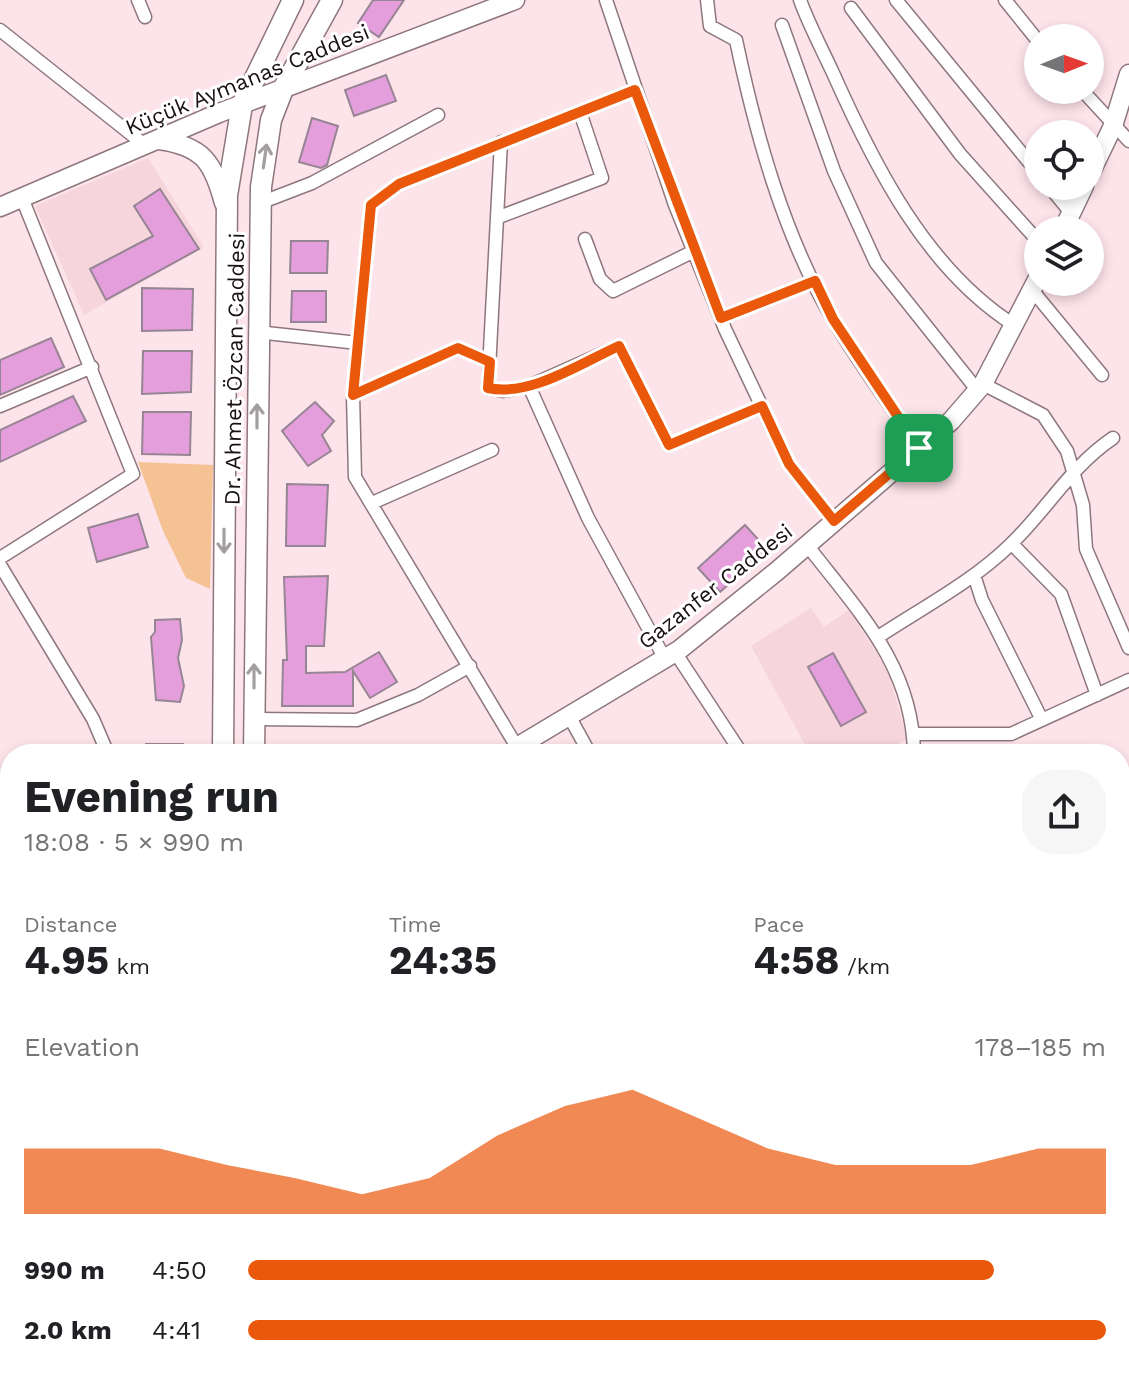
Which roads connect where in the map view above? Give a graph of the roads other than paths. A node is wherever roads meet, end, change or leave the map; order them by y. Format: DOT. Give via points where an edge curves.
graph roads {
  1 [pos="138,0"];
  2 [pos="293,0"];
  3 [pos="332,0"];
  4 [pos="515,0"];
  5 [pos="606,0"];
  6 [pos="707,0"];
  7 [pos="800,0"];
  8 [pos="896,0"];
  9 [pos="1005,0"];
  10 [pos="851,8"];
  11 [pos="145,17"];
  12 [pos="1024,24"];
  13 [pos="782,25"];
  14 [pos="0,30"];
  15 [pos="1129,74"];
  16 [pos="283,89"];
  17 [pos="635,90"];
  18 [pos="1094,104"];
  19 [pos="242,105"];
  20 [pos="580,112"];
  21 [pos="438,115"];
  22 [pos="1113,126"];
  23 [pos="1129,141"];
  24 [pos="501,142"];
  25 [pos="152,143"];
  26 [pos="1104,145"];
  27 [pos="1024,156"];
  28 [pos="22,198"];
  29 [pos="260,203"];
  30 [pos="0,207"];
  31 [pos="227,213"];
  32 [pos="499,217"];
  33 [pos="1024,225"];
  34 [pos="585,239"];
  35 [pos="694,251"];
  36 [pos="815,281"];
  37 [pos="1029,296"];
  38 [pos="1044,296"];
  39 [pos="721,318"];
  40 [pos="1014,325"];
  41 [pos="257,332"];
  42 [pos="358,343"];
  43 [pos="490,362"];
  44 [pos="92,367"];
  45 [pos="1102,375"];
  46 [pos="529,386"];
  47 [pos="980,387"];
  48 [pos="353,395"];
  49 [pos="0,406"];
  50 [pos="762,406"];
  51 [pos="1113,438"];
  52 [pos="919,448"];
  53 [pos="492,450"];
  54 [pos="1073,470"];
  55 [pos="372,503"];
  56 [pos="834,521"];
  57 [pos="1012,544"];
  58 [pos="807,545"];
  59 [pos="0,558"];
  60 [pos="0,565"];
  61 [pos="974,575"];
  62 [pos="878,637"];
  63 [pos="1129,648"];
  64 [pos="670,655"];
  65 [pos="470,666"];
  66 [pos="1129,680"];
  67 [pos="1097,695"];
  68 [pos="569,716"];
  69 [pos="254,719"];
  70 [pos="1042,720"];
  71 [pos="913,734"];
  72 [pos="104,744"];
  73 [pos="223,744"];
  74 [pos="254,744"];
  75 [pos="512,744"];
  76 [pos="525,744"];
  77 [pos="584,744"];
  78 [pos="735,744"];
  79 [pos="914,744"];
  1 -- 11 [label="street"];
  2 -- 19 [label="main road, Dr. Ahmet Özcan Caddesi"];
  3 -- 16 [label="main road, Dr. Ahmet Özcan Caddesi"];
  4 -- 16 [label="street, Küçük Aymanas Caddesi"];
  5 -- 17 [label="street"];
  6 -- 36 [label="street" via="710,26 736,40 752,119"];
  7 -- 40 [label="street" via="867,149 905,210 956,275"];
  8 -- 27 [label="street"];
  9 -- 12 [label="street"];
  10 -- 33 [label="street" via="960,154"];
  13 -- 47 [label="street" via="834,171 876,263"];
  14 -- 25 [label="street"];
  15 -- 22 [label="street"];
  16 -- 19 [label="street, Küçük Aymanas Caddesi"];
  29 -- 16 [label="main road, Dr. Ahmet Özcan Caddesi, one-way" via="271,120"];
  17 -- 20 [label="street"];
  17 -- 35 [label="street"];
  18 -- 22 [label="street"];
  19 -- 25 [label="street, Küçük Aymanas Caddesi"];
  19 -- 31 [label="main road, Dr. Ahmet Özcan Caddesi"];
  20 -- 24 [label="street"];
  20 -- 32 [label="street" via="602,178"];
  21 -- 29 [label="street" via="312,183"];
  22 -- 23 [label="street"];
  22 -- 26 [label="street"];
  24 -- 32 [label="street"];
  24 -- 42 [label="street" via="399,184 371,205"];
  25 -- 28 [label="street, Küçük Aymanas Caddesi"];
  25 -- 31 [label="street" via="191,148 207,159"];
  28 -- 30 [label="street, Küçük Aymanas Caddesi"];
  28 -- 44 [label="street"];
  29 -- 41 [label="main road, Dr. Ahmet Özcan Caddesi"];
  31 -- 73 [label="main road, Dr. Ahmet Özcan Caddesi, one-way"];
  32 -- 43 [label="street"];
  34 -- 35 [label="street" via="600,279 613,291"];
  35 -- 39 [label="street"];
  36 -- 39 [label="street"];
  36 -- 52 [label="street" via="833,319"];
  37 -- 40 [label="street, Gazanfer Caddesi"];
  38 -- 45 [label="street"];
  39 -- 50 [label="street"];
  40 -- 47 [label="street, Gazanfer Caddesi"];
  41 -- 42 [label="street"];
  69 -- 41 [label="main road, Dr. Ahmet Özcan Caddesi, one-way"];
  42 -- 48 [label="street"];
  43 -- 46 [label="street" via="488,388"];
  43 -- 48 [label="street" via="458,348"];
  44 -- 49 [label="street"];
  44 -- 59 [label="street" via="133,474"];
  46 -- 50 [label="street" via="619,346 669,445"];
  46 -- 64 [label="street" via="588,518"];
  47 -- 52 [label="street, Gazanfer Caddesi"];
  47 -- 54 [label="street" via="1043,415"];
  48 -- 55 [label="street" via="355,477"];
  50 -- 56 [label="street" via="789,464"];
  51 -- 54 [label="street"];
  52 -- 56 [label="street, Gazanfer Caddesi"];
  53 -- 55 [label="street"];
  54 -- 57 [label="street"];
  54 -- 63 [label="street" via="1083,505 1086,549"];
  55 -- 65 [label="street"];
  56 -- 58 [label="street, Gazanfer Caddesi"];
  57 -- 61 [label="street"];
  57 -- 67 [label="street" via="1061,594"];
  58 -- 62 [label="street"];
  58 -- 64 [label="street, Gazanfer Caddesi"];
  60 -- 72 [label="street"];
  61 -- 62 [label="street"];
  61 -- 70 [label="street"];
  62 -- 71 [label="street" via="892,661"];
  64 -- 68 [label="street, Gazanfer Caddesi"];
  64 -- 78 [label="street"];
  65 -- 69 [label="street" via="357,720"];
  65 -- 75 [label="street"];
  66 -- 67 [label="street"];
  67 -- 70 [label="street"];
  68 -- 76 [label="street, Gazanfer Caddesi"];
  68 -- 77 [label="street"];
  69 -- 74 [label="main road, Dr. Ahmet Özcan Caddesi"];
  70 -- 71 [label="street" via="1011,734"];
  71 -- 79 [label="street"];
}
